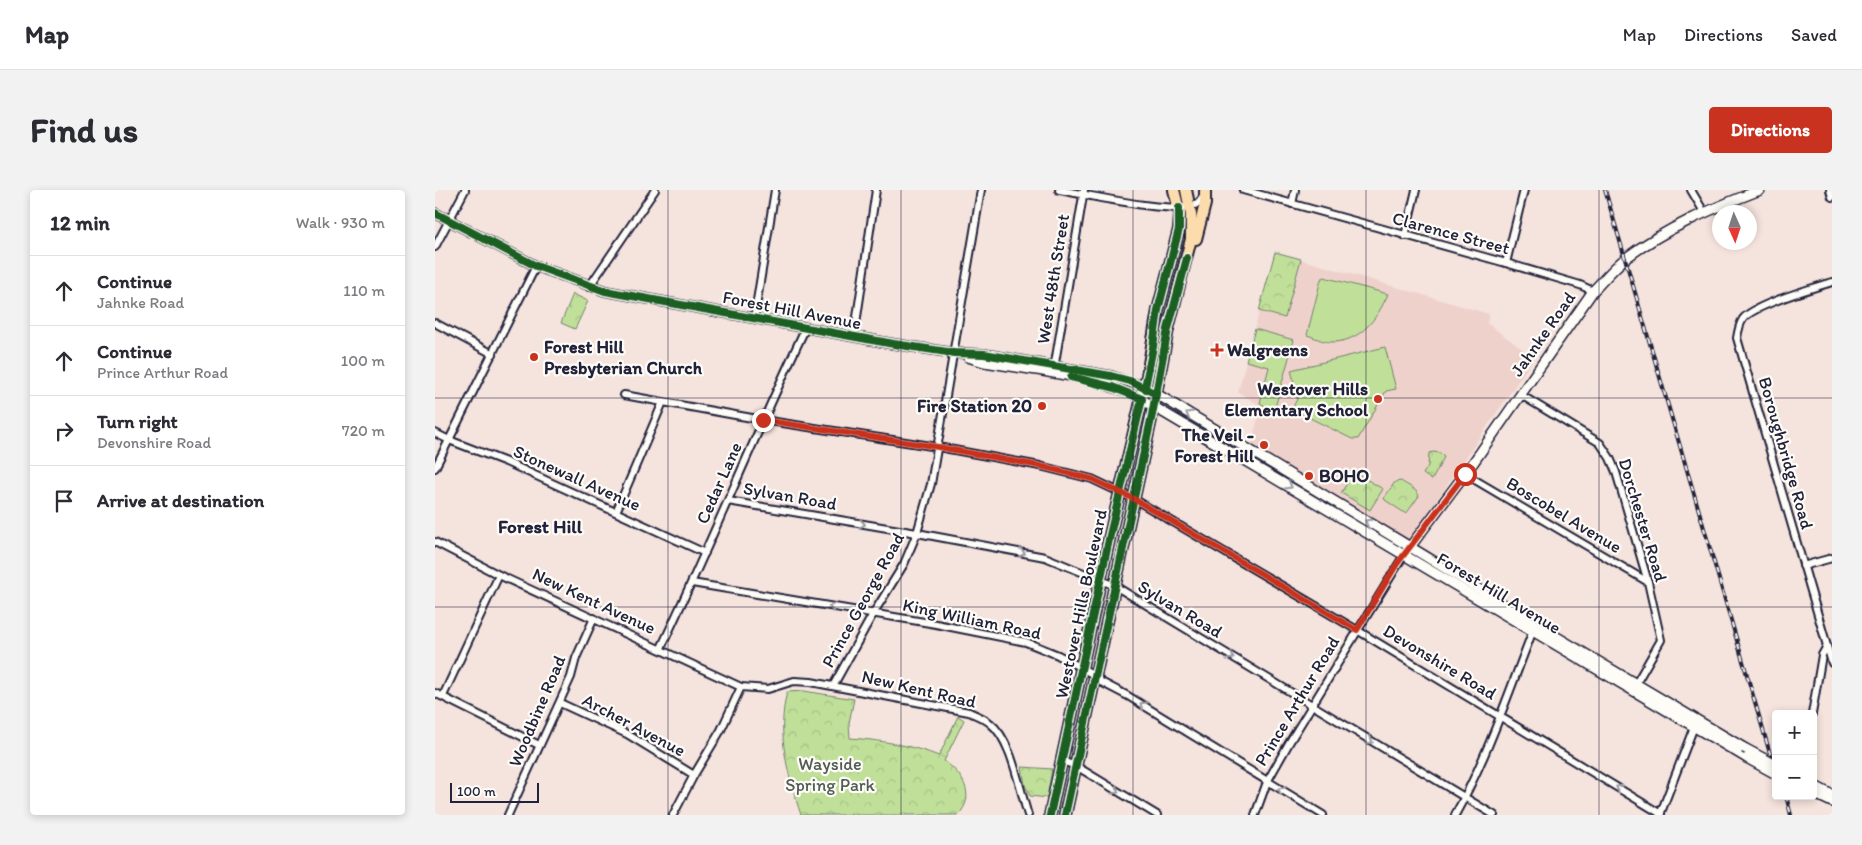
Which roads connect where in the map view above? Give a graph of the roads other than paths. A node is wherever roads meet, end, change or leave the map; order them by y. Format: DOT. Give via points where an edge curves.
graph roads {
  1 [pos="465,190"];
  2 [pos="655,190"];
  3 [pos="775,190"];
  4 [pos="876,190"];
  5 [pos="981,190"];
  6 [pos="1059,190"];
  7 [pos="1173,190"];
  8 [pos="1186,190"];
  9 [pos="1205,190"];
  10 [pos="1243,190"];
  11 [pos="1295,190"];
  12 [pos="1416,190"];
  13 [pos="1524,190"];
  14 [pos="1691,190"];
  15 [pos="1760,190"];
  16 [pos="1830,190"];
  17 [pos="1083,192"];
  18 [pos="1832,197"];
  19 [pos="1292,204"];
  20 [pos="1190,206"];
  21 [pos="1179,208"];
  22 [pos="1704,212"];
  23 [pos="435,213"];
  24 [pos="449,221"];
  25 [pos="1405,236"];
  26 [pos="435,247"];
  27 [pos="1187,258"];
  28 [pos="1506,263"];
  29 [pos="536,266"];
  30 [pos="1832,282"];
  31 [pos="589,286"];
  32 [pos="1593,291"];
  33 [pos="754,318"];
  34 [pos="435,323"];
  35 [pos="805,329"];
  36 [pos="854,337"];
  37 [pos="954,353"];
  38 [pos="493,354"];
  39 [pos="1053,370"];
  40 [pos="1145,388"];
  41 [pos="1156,394"];
  42 [pos="624,395"];
  43 [pos="1521,395"];
  44 [pos="1142,399"];
  45 [pos="663,402"];
  46 [pos="1154,406"];
  47 [pos="763,420"];
  48 [pos="435,433"];
  49 [pos="449,440"];
  50 [pos="938,447"];
  51 [pos="435,468"];
  52 [pos="1465,474"];
  53 [pos="1121,492"];
  54 [pos="1134,499"];
  55 [pos="728,501"];
  56 [pos="616,512"];
  57 [pos="917,533"];
  58 [pos="435,542"];
  59 [pos="1410,547"];
  60 [pos="705,553"];
  61 [pos="1404,555"];
  62 [pos="1832,558"];
  63 [pos="1803,566"];
  64 [pos="499,574"];
  65 [pos="1101,580"];
  66 [pos="1648,582"];
  67 [pos="692,583"];
  68 [pos="1115,586"];
  69 [pos="873,614"];
  70 [pos="594,618"];
  71 [pos="1534,628"];
  72 [pos="1357,630"];
  73 [pos="1827,646"];
  74 [pos="661,648"];
  75 [pos="1832,663"];
  76 [pos="1081,668"];
  77 [pos="1096,676"];
  78 [pos="833,686"];
  79 [pos="741,687"];
  80 [pos="1634,688"];
  81 [pos="435,693"];
  82 [pos="443,696"];
  83 [pos="560,703"];
  84 [pos="1311,706"];
  85 [pos="1813,710"];
  86 [pos="1500,716"];
  87 [pos="1695,724"];
  88 [pos="539,744"];
  89 [pos="1062,762"];
  90 [pos="1772,763"];
  91 [pos="1075,766"];
  92 [pos="1772,772"];
  93 [pos="694,774"];
  94 [pos="1267,782"];
  95 [pos="1817,787"];
  96 [pos="1817,795"];
  97 [pos="1832,795"];
  98 [pos="1465,798"];
  99 [pos="1832,802"];
  100 [pos="1660,814"];
  101 [pos="508,815"];
  102 [pos="673,815"];
  103 [pos="1028,815"];
  104 [pos="1050,815"];
  105 [pos="1065,815"];
  106 [pos="1157,815"];
  107 [pos="1255,815"];
  108 [pos="1323,815"];
  109 [pos="1455,815"];
  110 [pos="1494,815"];
  1 -- 24 [label="street"];
  2 -- 31 [label="street"];
  3 -- 33 [label="street"];
  4 -- 36 [label="street"];
  5 -- 37 [label="street, Prince George Road"];
  6 -- 17 [label="street"];
  7 -- 21 [label="main road, Westover Hills Boulevard"];
  8 -- 20 [label="main road, Westover Hills Boulevard"];
  9 -- 20 [label="street" via="1199,202"];
  9 -- 27 [label="main road" via="1197,238"];
  10 -- 19 [label="street, Clarence Street"];
  11 -- 19 [label="street"];
  12 -- 25 [label="street"];
  13 -- 28 [label="street"];
  14 -- 22 [label="street"];
  15 -- 22 [label="main road, Jahnke Road"];
  16 -- 18 [label="street"];
  17 -- 21 [label="street" via="1160,208"];
  17 -- 39 [label="street, West 48th Street"];
  19 -- 25 [label="street, Clarence Street"];
  20 -- 21 [label="street"];
  20 -- 27 [label="main road, Westover Hills Boulevard" via="1192,230"];
  21 -- 40 [label="main road, Westover Hills Boulevard" via="1179,229 1158,310"];
  22 -- 32 [label="main road, Jahnke Road" via="1625,259"];
  23 -- 24 [label="main road, Forest Hill Avenue"];
  24 -- 26 [label="street"];
  24 -- 29 [label="main road, Forest Hill Avenue"];
  25 -- 28 [label="street, Clarence Street"];
  27 -- 41 [label="main road, Westover Hills Boulevard"];
  28 -- 32 [label="street, Clarence Street"];
  29 -- 31 [label="main road, Forest Hill Avenue"];
  29 -- 38 [label="street"];
  30 -- 63 [label="street, Boroughbridge Road" via="1749,314 1743,318 1737,338"];
  31 -- 33 [label="main road, Forest Hill Avenue"];
  32 -- 43 [label="main road, Jahnke Road"];
  33 -- 35 [label="main road, Forest Hill Avenue"];
  34 -- 38 [label="street"];
  35 -- 36 [label="main road, Forest Hill Avenue"];
  35 -- 47 [label="street, Cedar Lane"];
  36 -- 37 [label="main road, Forest Hill Avenue"];
  37 -- 39 [label="main road, Forest Hill Avenue" via="984,354"];
  37 -- 50 [label="street, Prince George Road"];
  38 -- 49 [label="street"];
  39 -- 40 [label="main road, Forest Hill Avenue" via="1121,378"];
  39 -- 44 [label="main road, Forest Hill Avenue" via="1112,386"];
  40 -- 41 [label="main road, Forest Hill Avenue"];
  40 -- 44 [label="main road, Westover Hills Boulevard"];
  41 -- 46 [label="main road, Westover Hills Boulevard"];
  59 -- 41 [label="main road, Forest Hill Avenue, one-way"];
  42 -- 45 [label="street, Devonshire Road"];
  43 -- 52 [label="main road, Jahnke Road"];
  43 -- 66 [label="street, Dorchester Road" via="1605,449 1616,472"];
  44 -- 46 [label="main road, Forest Hill Avenue"];
  44 -- 53 [label="main road, Westover Hills Boulevard"];
  45 -- 47 [label="street, Devonshire Road"];
  45 -- 56 [label="street"];
  46 -- 54 [label="main road, Westover Hills Boulevard"];
  46 -- 61 [label="main road, Forest Hill Avenue, one-way"];
  47 -- 50 [label="street, Devonshire Road"];
  47 -- 55 [label="street, Cedar Lane"];
  48 -- 49 [label="street, Stonewall Avenue"];
  49 -- 51 [label="street"];
  49 -- 56 [label="street, Stonewall Avenue"];
  50 -- 53 [label="street, Devonshire Road" via="1092,479"];
  50 -- 57 [label="street, Prince George Road"];
  52 -- 59 [label="main road, Jahnke Road"];
  52 -- 66 [label="street, Boscobel Avenue"];
  53 -- 54 [label="street, Devonshire Road"];
  53 -- 65 [label="main road, Westover Hills Boulevard"];
  54 -- 68 [label="main road, Westover Hills Boulevard"];
  54 -- 72 [label="street, Devonshire Road"];
  55 -- 57 [label="street, Sylvan Road, one-way"];
  55 -- 60 [label="street, Cedar Lane"];
  56 -- 60 [label="street, Stonewall Avenue"];
  57 -- 65 [label="street, Sylvan Road, one-way" via="1045,557"];
  57 -- 69 [label="street, Prince George Road" via="904,564"];
  58 -- 64 [label="street, New Kent Avenue"];
  59 -- 61 [label="main road, Jahnke Road"];
  59 -- 71 [label="main road, Forest Hill Avenue"];
  60 -- 67 [label="street, Cedar Lane"];
  61 -- 71 [label="main road, Forest Hill Avenue"];
  61 -- 72 [label="street, Prince Arthur Road"];
  62 -- 63 [label="street"];
  63 -- 73 [label="street, Boroughbridge Road"];
  64 -- 70 [label="street, New Kent Avenue"];
  64 -- 82 [label="street"];
  65 -- 68 [label="street, Sylvan Road"];
  65 -- 76 [label="main road, Westover Hills Boulevard"];
  66 -- 80 [label="street, Dorchester Road" via="1661,640"];
  69 -- 67 [label="street, King William Road, one-way"];
  67 -- 74 [label="street, Cedar Lane"];
  68 -- 77 [label="main road, Westover Hills Boulevard"];
  68 -- 84 [label="street, Sylvan Road, one-way"];
  69 -- 76 [label="street, King William Road" via="1027,642"];
  69 -- 78 [label="street, Prince George Road"];
  70 -- 74 [label="street, New Kent Avenue"];
  70 -- 83 [label="street, Woodbine Road"];
  71 -- 80 [label="main road, Forest Hill Avenue"];
  71 -- 86 [label="street"];
  72 -- 84 [label="street, Prince Arthur Road"];
  72 -- 86 [label="street, Devonshire Road"];
  73 -- 75 [label="street, Boroughbridge Road"];
  73 -- 85 [label="street" via="1822,656"];
  74 -- 79 [label="street, New Kent Avenue"];
  76 -- 77 [label="street, King William Road"];
  76 -- 89 [label="main road, Westover Hills Boulevard"];
  77 -- 91 [label="main road, Westover Hills Boulevard"];
  94 -- 77 [label="street, King William Road, one-way"];
  78 -- 79 [label="street, New Kent Road" via="794,681 768,689"];
  78 -- 103 [label="street, New Kent Road" via="969,712 990,723 1004,740 1010,754"];
  79 -- 93 [label="street" via="721,730"];
  80 -- 87 [label="main road, Forest Hill Avenue"];
  81 -- 82 [label="street"];
  82 -- 88 [label="street"];
  83 -- 88 [label="street, Woodbine Road"];
  83 -- 93 [label="street, Archer Avenue" via="627,734"];
  84 -- 94 [label="street, Prince Arthur Road"];
  84 -- 98 [label="street, Sylvan Road, one-way"];
  86 -- 98 [label="street"];
  100 -- 86 [label="street, Devonshire Road, one-way"];
  87 -- 90 [label="main road, Forest Hill Avenue, bridge"];
  87 -- 92 [label="main road, Forest Hill Avenue, bridge"];
  87 -- 100 [label="street"];
  88 -- 101 [label="street, Woodbine Road"];
  89 -- 91 [label="street"];
  89 -- 104 [label="main road, Westover Hills Boulevard"];
  91 -- 105 [label="main road, Westover Hills Boulevard"];
  91 -- 106 [label="street, one-way"];
  93 -- 102 [label="street"];
  94 -- 107 [label="street, Prince Arthur Road"];
  108 -- 94 [label="street, King William Road, one-way"];
  95 -- 97 [label="main road"];
  96 -- 99 [label="main road"];
  98 -- 109 [label="street"];
  98 -- 110 [label="street, Sylvan Road"];
}
